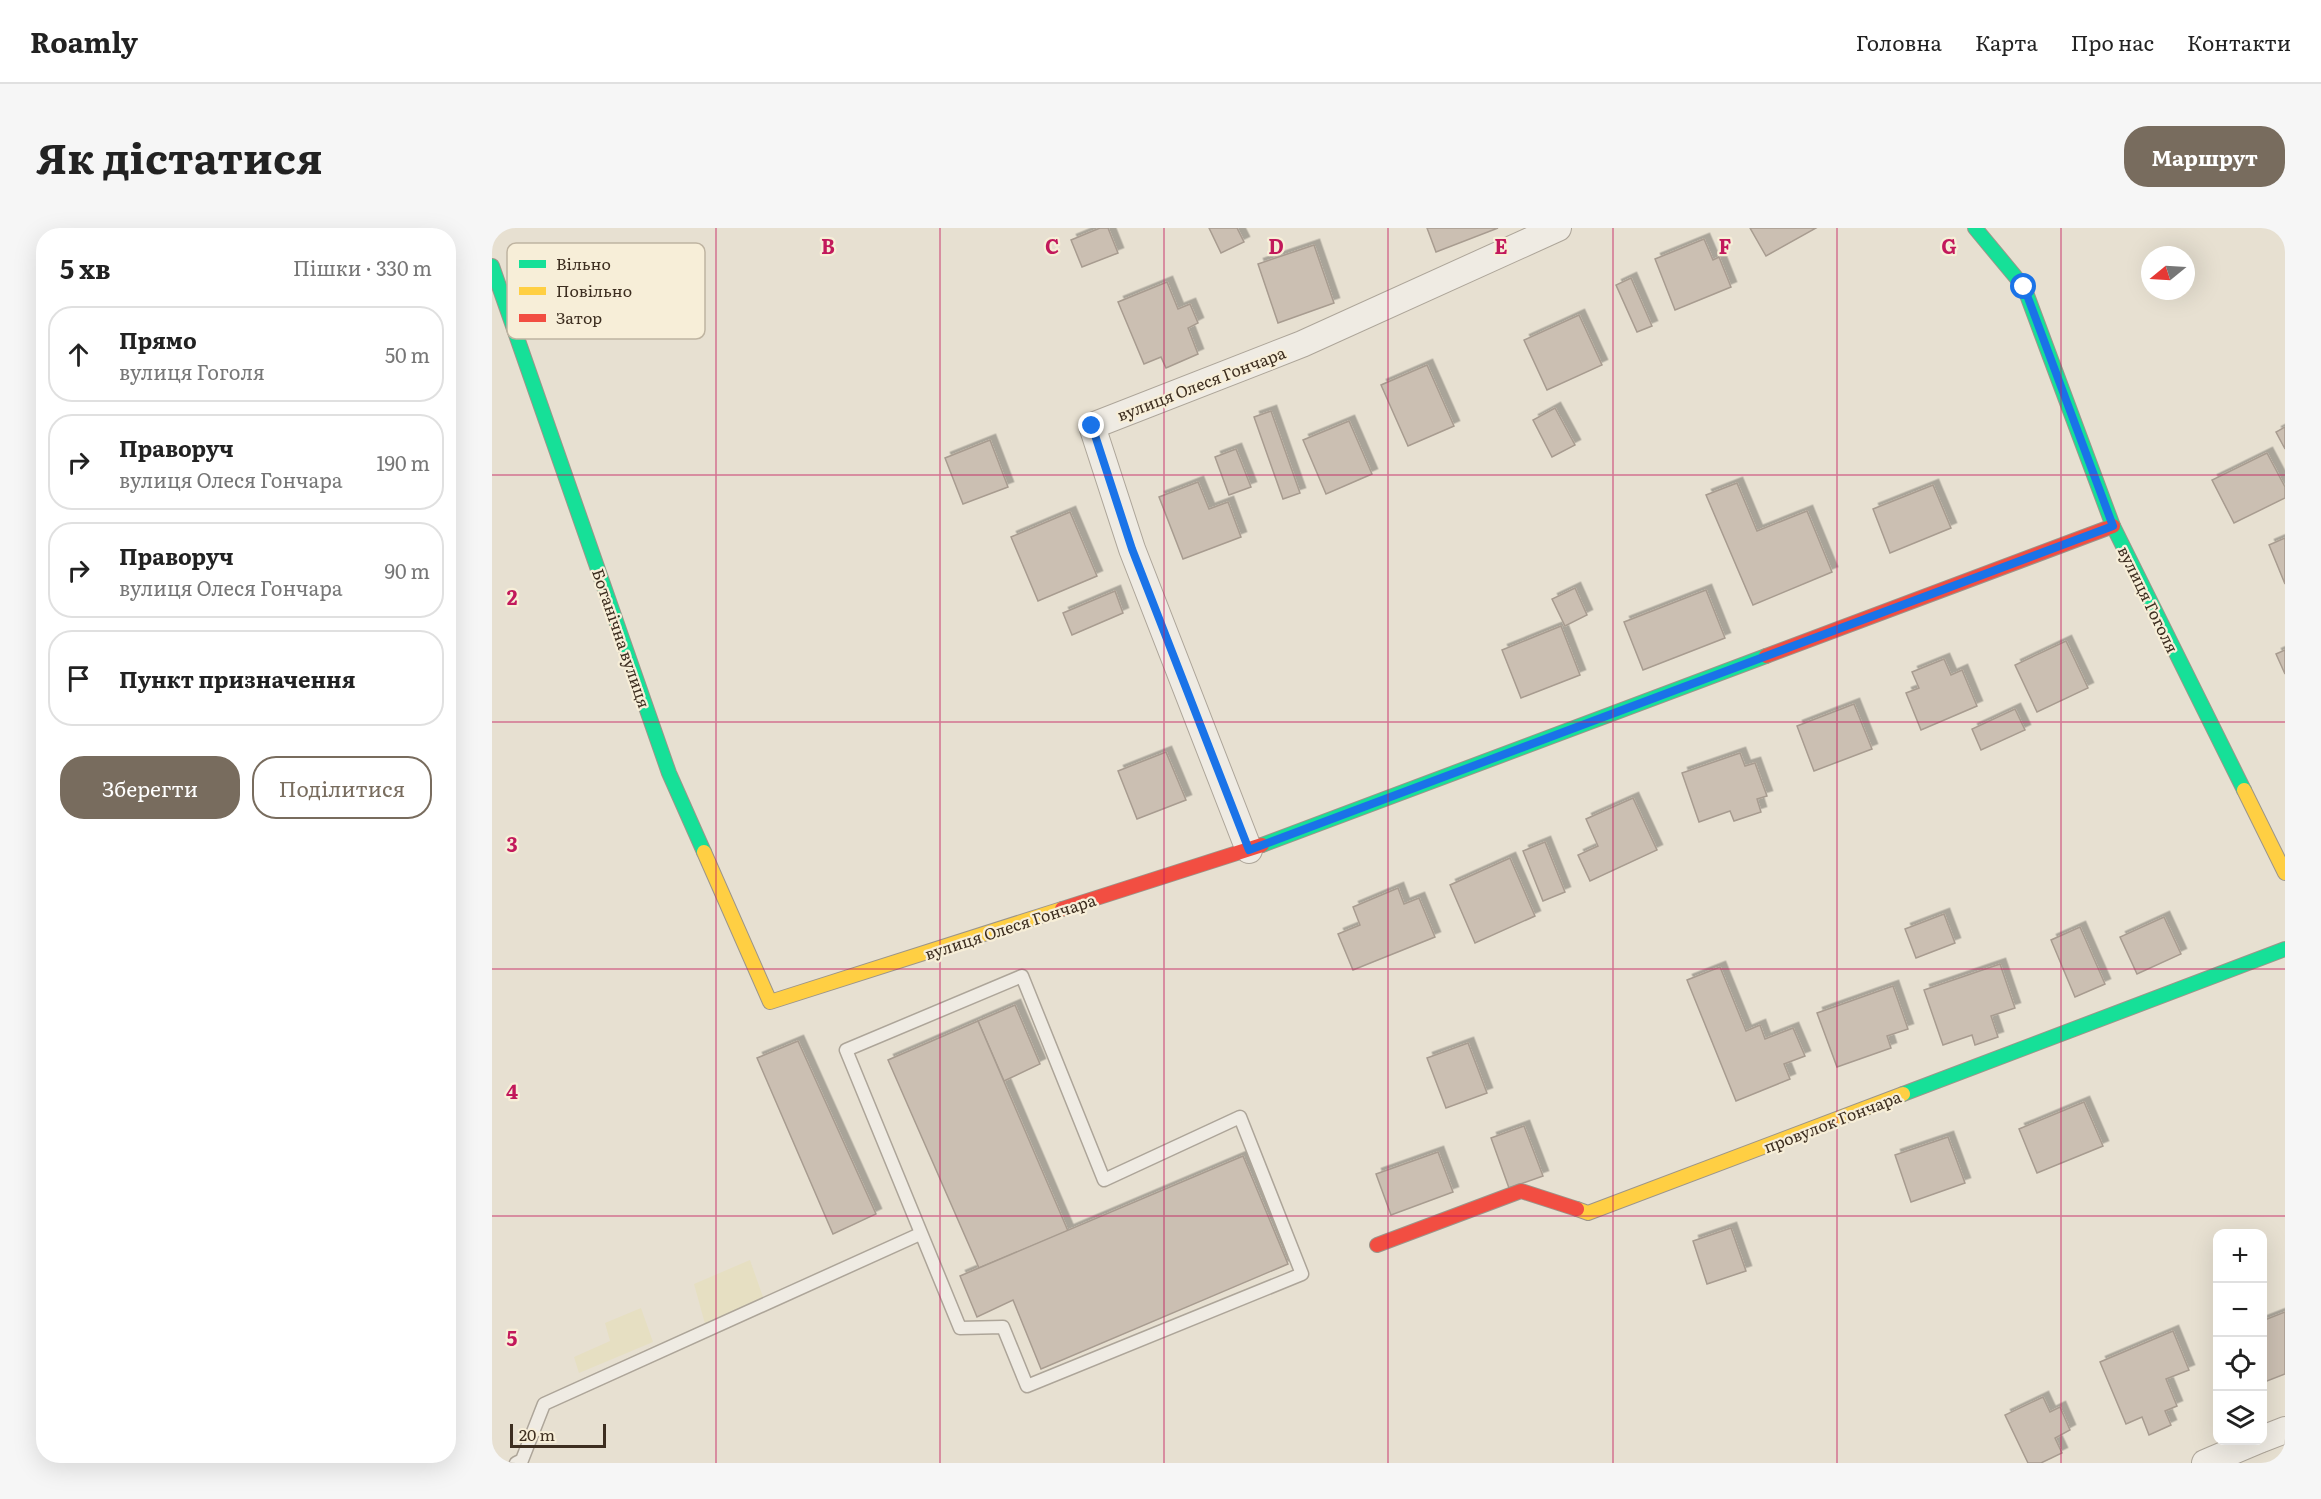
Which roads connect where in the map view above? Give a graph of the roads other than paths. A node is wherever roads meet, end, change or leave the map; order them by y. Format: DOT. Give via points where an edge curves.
graph roads {
  1 [pos="1558,228"];
  2 [pos="1975,228"];
  3 [pos="492,267"];
  4 [pos="507,310"];
  5 [pos="517,339"];
  6 [pos="2113,526"];
  7 [pos="1249,850"];
  8 [pos="2285,873"];
  9 [pos="2285,949"];
  10 [pos="770,1002"];
  11 [pos="920,1234"];
  12 [pos="1377,1245"];
  13 [pos="2285,1430"];
  14 [pos="2267,1438"];
  15 [pos="2249,1445"];
  16 [pos="516,1463"];
  17 [pos="2205,1463"];
  1 -- 7 [label="street, вулиця Олеся Гончара" via="1302,344 1092,426 1132,549"];
  2 -- 6 [label="street, вулиця Гоголя" via="2024,287"];
  3 -- 4 [label="street, Ботанічна вулиця"];
  5 -- 10 [label="street, Ботанічна вулиця" via="669,772"];
  6 -- 7 [label="street, вулиця Олеся Гончара"];
  6 -- 8 [label="street, вулиця Гоголя"];
  7 -- 10 [label="street, вулиця Олеся Гончара"];
  9 -- 12 [label="street, провулок Гончара" via="1588,1213 1521,1191"];
  11 -- 11 [label="lane" via="846,1050 1022,976 1104,1180 1240,1117 1302,1274 1027,1386 1003,1327 960,1328"];
  11 -- 16 [label="lane" via="544,1404 522,1460"];
  13 -- 14 [label="street"];
  15 -- 17 [label="street"];
}
